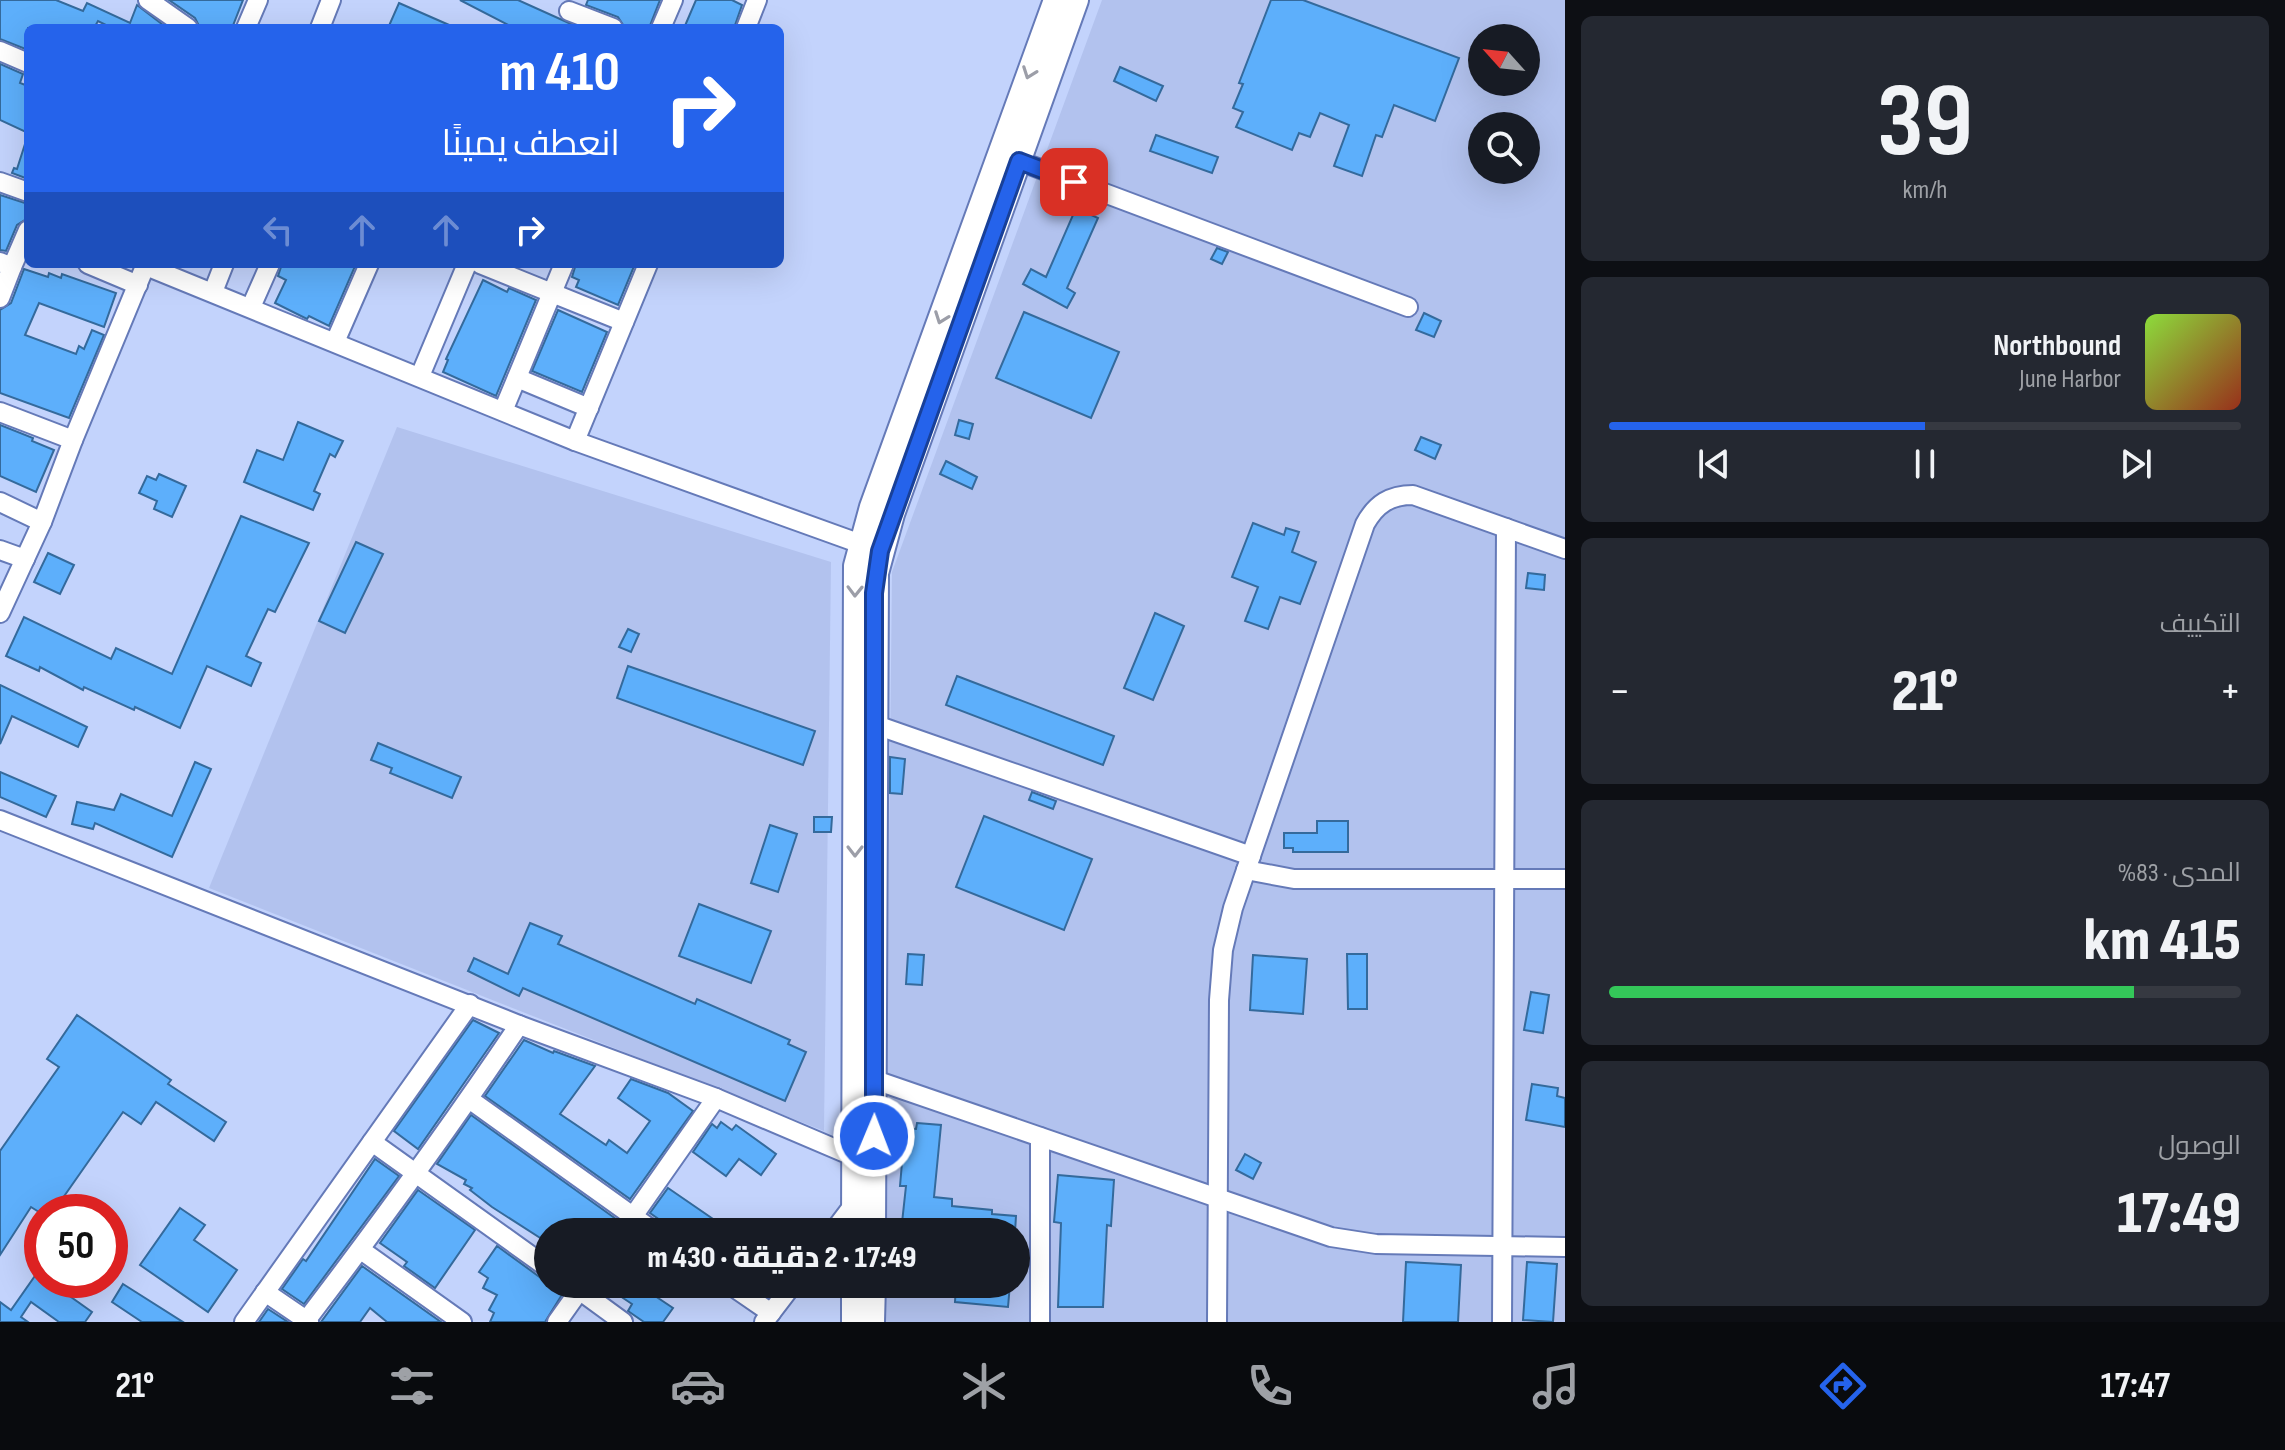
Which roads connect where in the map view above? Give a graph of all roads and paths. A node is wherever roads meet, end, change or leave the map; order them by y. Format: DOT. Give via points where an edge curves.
graph roads {
  1 [pos="148,0"];
  2 [pos="258,0"];
  3 [pos="331,0"];
  4 [pos="673,0"];
  5 [pos="757,0"];
  6 [pos="1056,0"];
  7 [pos="1076,0"];
  8 [pos="568,13"];
  9 [pos="182,24"];
  10 [pos="248,24"];
  11 [pos="322,24"];
  12 [pos="601,24"];
  13 [pos="663,24"];
  14 [pos="748,24"];
  15 [pos="2,59"];
  16 [pos="24,62"];
  17 [pos="1019,161"];
  18 [pos="0,182"];
  19 [pos="24,191"];
  20 [pos="24,240"];
  21 [pos="6,265"];
  22 [pos="98,268"];
  23 [pos="145,268"];
  24 [pos="153,268"];
  25 [pos="222,268"];
  26 [pos="268,268"];
  27 [pos="367,268"];
  28 [pos="465,268"];
  29 [pos="490,268"];
  30 [pos="562,268"];
  31 [pos="646,268"];
  32 [pos="138,285"];
  33 [pos="213,292"];
  34 [pos="552,293"];
  35 [pos="0,298"];
  36 [pos="251,307"];
  37 [pos="1408,307"];
  38 [pos="624,322"];
  39 [pos="335,342"];
  40 [pos="420,376"];
  41 [pos="517,378"];
  42 [pos="589,408"];
  43 [pos="503,411"];
  44 [pos="0,412"];
  45 [pos="73,440"];
  46 [pos="575,441"];
  47 [pos="0,502"];
  48 [pos="42,522"];
  49 [pos="1506,528"];
  50 [pos="861,544"];
  51 [pos="1565,549"];
  52 [pos="0,550"];
  53 [pos="25,559"];
  54 [pos="0,613"];
  55 [pos="876,725"];
  56 [pos="0,820"];
  57 [pos="1248,863"];
  58 [pos="1504,879"];
  59 [pos="1565,879"];
  60 [pos="470,1004"];
  61 [pos="519,1025"];
  62 [pos="875,1080"];
  63 [pos="716,1098"];
  64 [pos="469,1099"];
  65 [pos="1040,1137"];
  66 [pos="372,1142"];
  67 [pos="864,1161"];
  68 [pos="416,1173"];
  69 [pos="864,1198"];
  70 [pos="1218,1198"];
  71 [pos="619,1218"];
  72 [pos="631,1218"];
  73 [pos="846,1218"];
  74 [pos="858,1218"];
  75 [pos="869,1218"];
  76 [pos="1504,1246"];
  77 [pos="1565,1247"];
  78 [pos="361,1250"];
  79 [pos="534,1258"];
  80 [pos="265,1292"];
  81 [pos="571,1298"];
  82 [pos="593,1298"];
  83 [pos="745,1298"];
  84 [pos="782,1298"];
  85 [pos="854,1298"];
  86 [pos="873,1298"];
  87 [pos="767,1318"];
  88 [pos="306,1321"];
  89 [pos="244,1322"];
  90 [pos="462,1322"];
  91 [pos="557,1322"];
  92 [pos="623,1322"];
  93 [pos="854,1322"];
  94 [pos="872,1322"];
  95 [pos="1040,1322"];
  96 [pos="1217,1322"];
  97 [pos="1502,1322"];
  1 -- 9 [label="street"];
  2 -- 10 [label="street"];
  3 -- 11 [label="street"];
  4 -- 13 [label="street"];
  5 -- 14 [label="street"];
  6 -- 50 [label="main road, one-way"];
  7 -- 17 [label="main road"];
  8 -- 12 [label="street"];
  15 -- 16 [label="street"];
  17 -- 37 [label="street"];
  17 -- 55 [label="main road" via="880,551 874,593"];
  18 -- 19 [label="street"];
  20 -- 21 [label="street"];
  21 -- 35 [label="street"];
  22 -- 32 [label="street"];
  23 -- 32 [label="street"];
  24 -- 33 [label="street"];
  25 -- 33 [label="street"];
  26 -- 36 [label="street"];
  27 -- 39 [label="street"];
  28 -- 40 [label="street"];
  29 -- 34 [label="street"];
  30 -- 34 [label="street"];
  31 -- 38 [label="street"];
  32 -- 45 [label="street"];
  33 -- 36 [label="street"];
  34 -- 38 [label="street"];
  34 -- 41 [label="street"];
  36 -- 39 [label="street"];
  38 -- 42 [label="street"];
  39 -- 40 [label="street"];
  40 -- 43 [label="street"];
  41 -- 42 [label="street"];
  41 -- 43 [label="street"];
  42 -- 46 [label="street"];
  43 -- 46 [label="street"];
  44 -- 45 [label="street"];
  45 -- 48 [label="street"];
  46 -- 50 [label="street"];
  47 -- 48 [label="street"];
  48 -- 53 [label="street"];
  49 -- 51 [label="street"];
  49 -- 57 [label="street" via="1413,495 1393,497 1370,516"];
  49 -- 58 [label="street"];
  50 -- 67 [label="main road, one-way" via="855,586"];
  52 -- 53 [label="street"];
  53 -- 54 [label="street"];
  55 -- 57 [label="street"];
  55 -- 62 [label="main road"];
  56 -- 60 [label="street"];
  57 -- 58 [label="street" via="1294,879"];
  57 -- 70 [label="street" via="1227,929 1220,975"];
  58 -- 59 [label="street"];
  58 -- 76 [label="street"];
  60 -- 61 [label="street"];
  60 -- 66 [label="street"];
  61 -- 63 [label="street"];
  61 -- 64 [label="street"];
  62 -- 65 [label="street"];
  62 -- 67 [label="main road"];
  63 -- 67 [label="street"];
  63 -- 72 [label="street"];
  64 -- 68 [label="street"];
  64 -- 71 [label="street"];
  65 -- 70 [label="street"];
  65 -- 95 [label="street"];
  66 -- 68 [label="street"];
  66 -- 80 [label="street"];
  67 -- 69 [label="main road"];
  68 -- 78 [label="street"];
  68 -- 79 [label="street"];
  69 -- 73 [label="street"];
  69 -- 74 [label="main road"];
  69 -- 75 [label="main road"];
  70 -- 76 [label="street" via="1352,1241"];
  70 -- 96 [label="street"];
  76 -- 77 [label="street"];
  76 -- 97 [label="street"];
  78 -- 88 [label="street"];
  78 -- 90 [label="street"];
  80 -- 88 [label="street"];
  80 -- 89 [label="street"];
  81 -- 91 [label="street"];
  82 -- 92 [label="street"];
  83 -- 87 [label="street"];
  84 -- 87 [label="street"];
  85 -- 93 [label="main road"];
  86 -- 94 [label="main road"];
}
